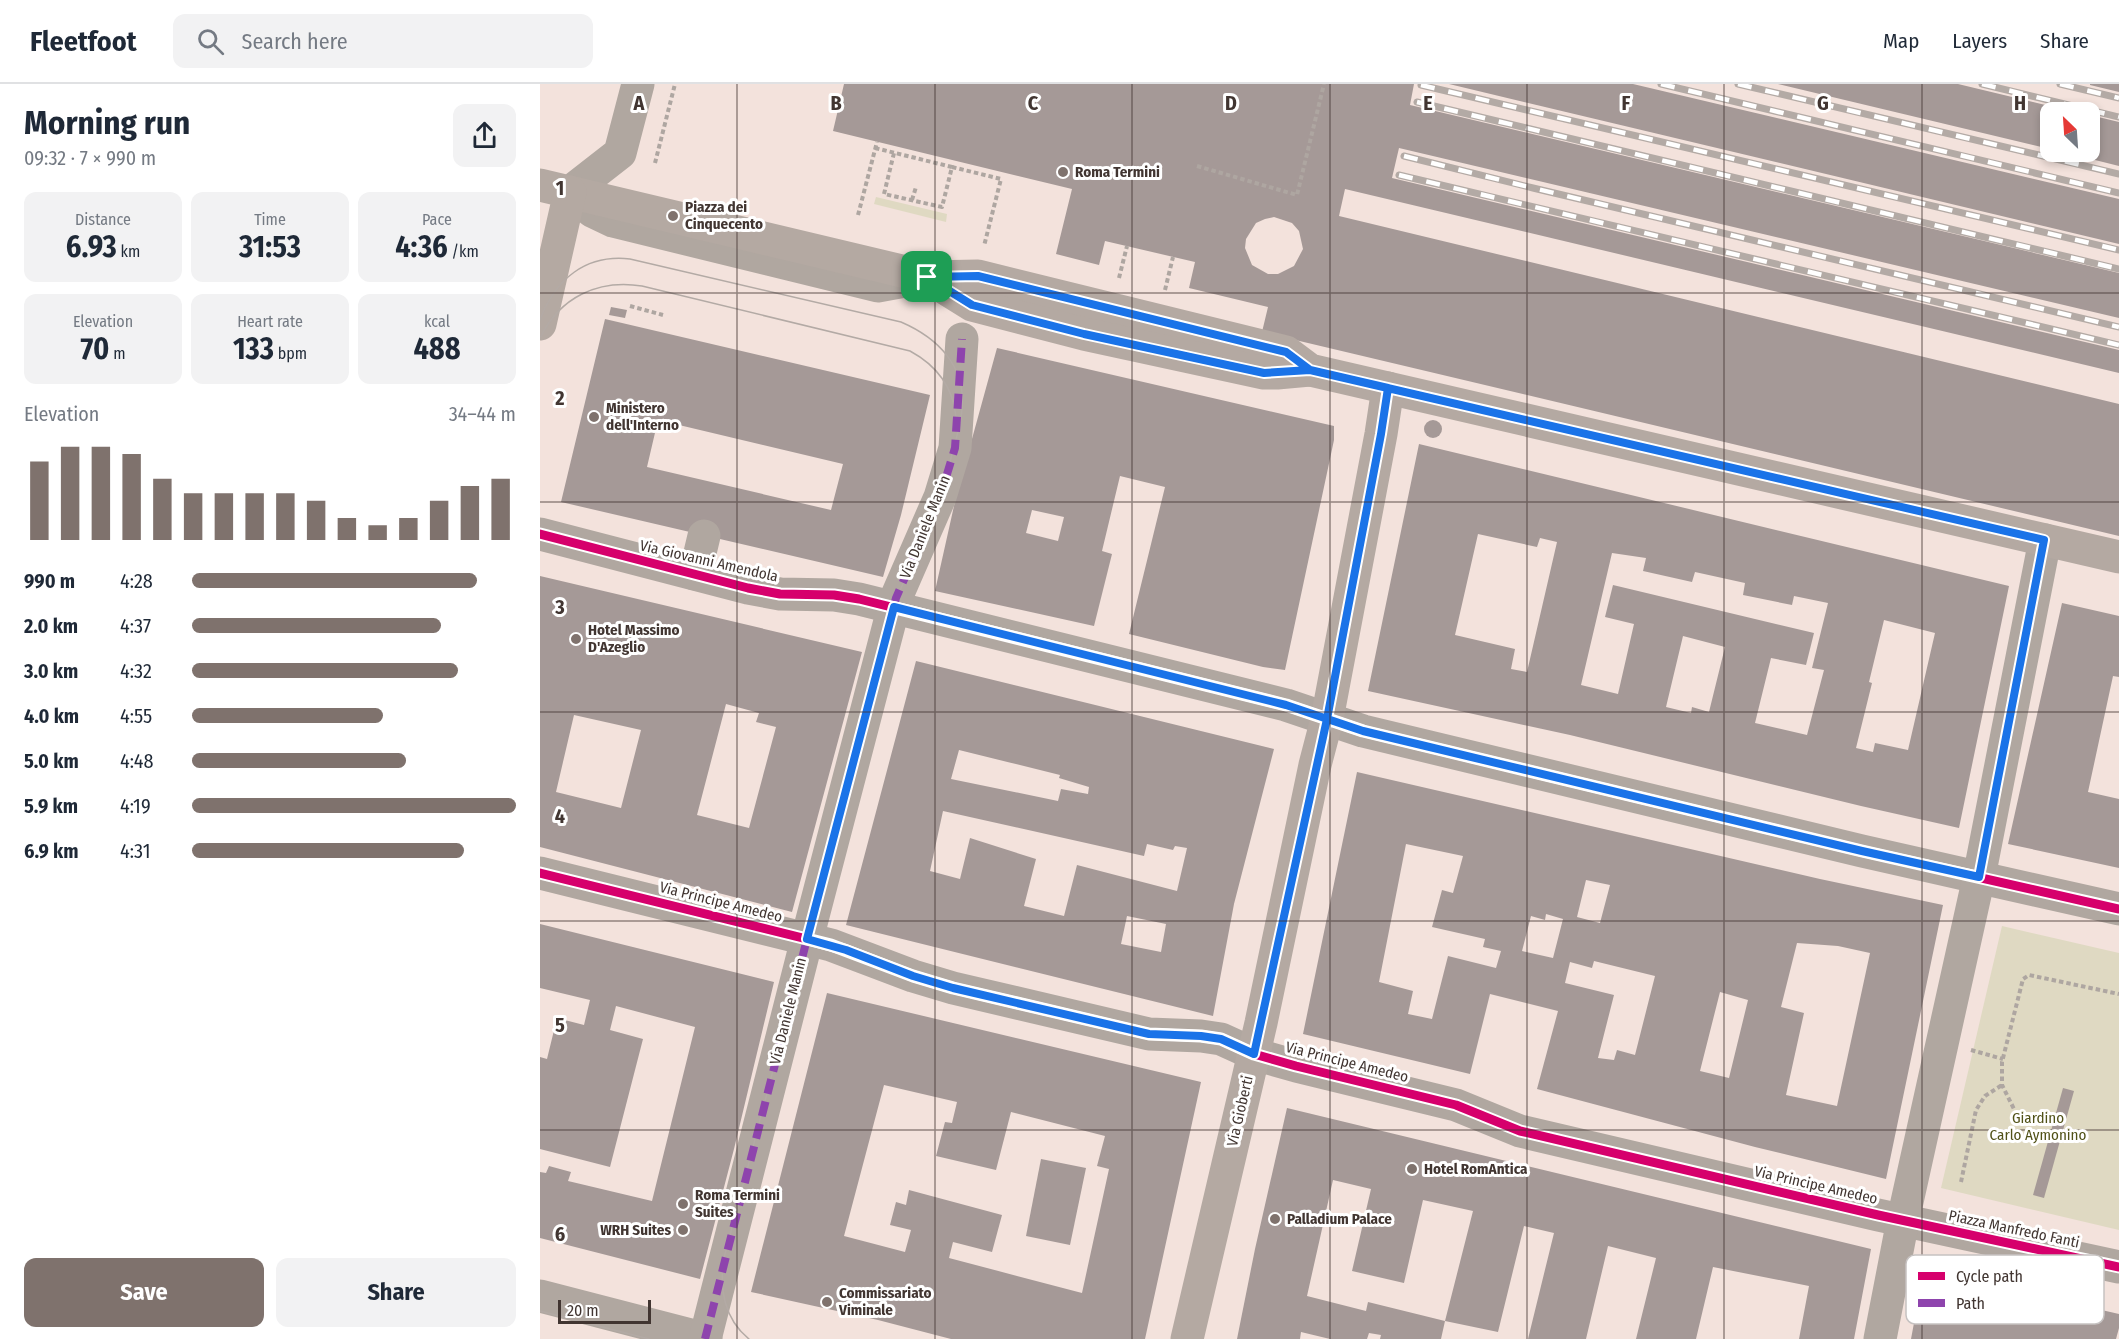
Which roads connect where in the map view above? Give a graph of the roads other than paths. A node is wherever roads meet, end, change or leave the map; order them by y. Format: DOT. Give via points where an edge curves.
graph roads {
  1 [pos="638,84"];
  2 [pos="555,188"];
  3 [pos="549,239"];
  4 [pos="540,324"];
  5 [pos="962,339"];
  6 [pos="1388,388"];
  7 [pos="540,534"];
  8 [pos="704,536"];
  9 [pos="2044,540"];
  10 [pos="2119,557"];
  11 [pos="695,574"];
  12 [pos="894,607"];
  13 [pos="1327,719"];
  14 [pos="540,873"];
  15 [pos="1979,877"];
  16 [pos="2119,909"];
  17 [pos="807,939"];
  18 [pos="1254,1054"];
  19 [pos="1903,1220"];
  20 [pos="2064,1255"];
  21 [pos="2104,1264"];
  22 [pos="2119,1267"];
  23 [pos="540,1296"];
  24 [pos="705,1339"];
  25 [pos="1187,1339"];
  26 [pos="1880,1339"];
  1 -- 2 [label="street" via="620,153"];
  2 -- 3 [label="main road"];
  2 -- 6 [label="main road" via="927,277 978,276 1286,352 1310,370"];
  3 -- 4 [label="main road"];
  5 -- 12 [label="street, Via Daniele Manin" via="955,448"];
  6 -- 9 [label="main road"];
  6 -- 13 [label="main road, Via Gioberti"];
  7 -- 11 [label="street, Via Giovanni Amendola"];
  8 -- 11 [label="street"];
  9 -- 10 [label="main road"];
  9 -- 15 [label="street"];
  11 -- 12 [label="street, Via Giovanni Amendola" via="770,592 843,596"];
  12 -- 13 [label="street, Via Giovanni Amendola" via="1286,705"];
  12 -- 17 [label="street, Via Daniele Manin"];
  13 -- 15 [label="street, Via Giovanni Amendola" via="1363,731"];
  13 -- 18 [label="main road, Via Gioberti"];
  14 -- 17 [label="street, Via Principe Amedeo"];
  15 -- 16 [label="street"];
  15 -- 19 [label="street"];
  17 -- 18 [label="street, Via Principe Amedeo" via="953,988 1149,1034 1221,1039"];
  17 -- 24 [label="street, Via Daniele Manin"];
  18 -- 19 [label="street, Via Principe Amedeo" via="1456,1105 1520,1131"];
  18 -- 25 [label="main road, Via Gioberti"];
  19 -- 20 [label="street, Piazza Manfredo Fanti"];
  19 -- 26 [label="street"];
  21 -- 22 [label="street, Piazza Manfredo Fanti"];
  23 -- 24 [label="street"];
}
